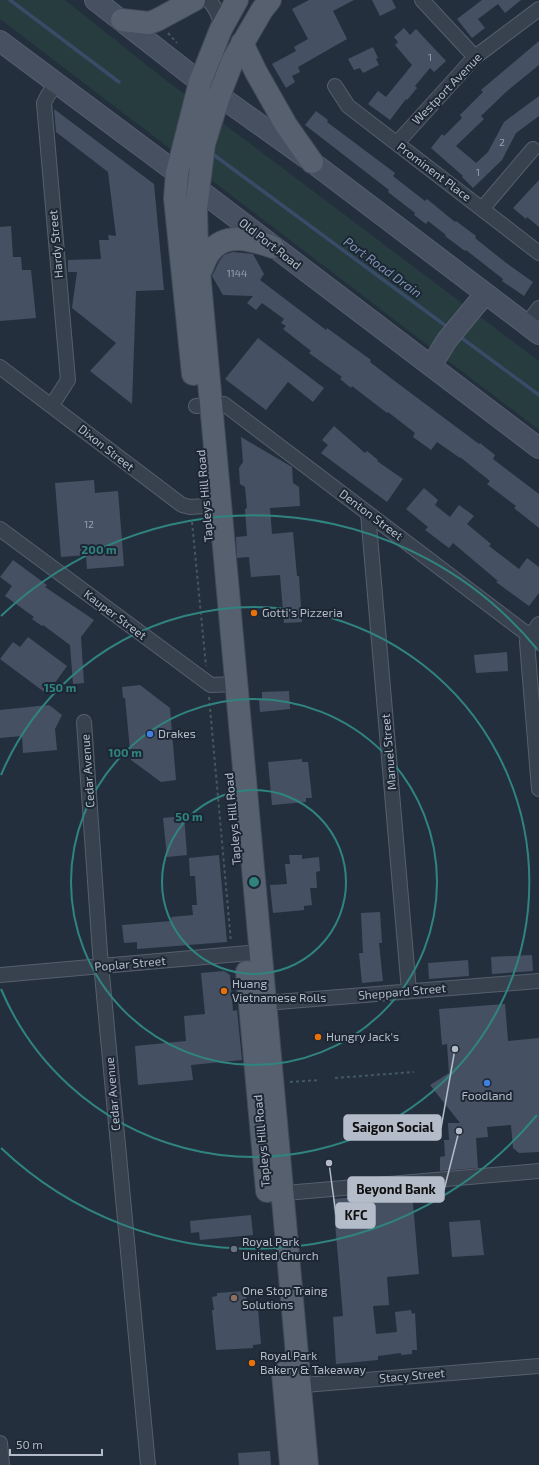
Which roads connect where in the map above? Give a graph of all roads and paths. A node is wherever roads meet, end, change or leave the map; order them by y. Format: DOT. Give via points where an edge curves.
graph roads {
  1 [pos="94,0"];
  2 [pos="194,0"];
  3 [pos="209,0"];
  4 [pos="237,0"];
  5 [pos="270,0"];
  6 [pos="422,0"];
  7 [pos="539,9"];
  8 [pos="122,20"];
  9 [pos="221,28"];
  10 [pos="0,41"];
  11 [pos="242,43"];
  12 [pos="475,57"];
  13 [pos="200,82"];
  14 [pos="57,83"];
  15 [pos="335,86"];
  16 [pos="219,96"];
  17 [pos="397,144"];
  18 [pos="534,149"];
  19 [pos="312,162"];
  20 [pos="177,172"];
  21 [pos="198,189"];
  22 [pos="482,209"];
  23 [pos="273,247"];
  24 [pos="539,253"];
  25 [pos="199,274"];
  26 [pos="485,294"];
  27 [pos="539,308"];
  28 [pos="532,330"];
  29 [pos="0,366"];
  30 [pos="431,366"];
  31 [pos="52,405"];
  32 [pos="203,405"];
  33 [pos="539,448"];
  34 [pos="206,511"];
  35 [pos="368,513"];
  36 [pos="0,529"];
  37 [pos="539,624"];
  38 [pos="534,638"];
  39 [pos="206,669"];
  40 [pos="222,687"];
  41 [pos="84,722"];
  42 [pos="539,788"];
  43 [pos="246,953"];
  44 [pos="101,966"];
  45 [pos="0,975"];
  46 [pos="539,981"];
  47 [pos="409,991"];
  48 [pos="265,1003"];
  49 [pos="414,1072"];
  50 [pos="335,1078"];
  51 [pos="320,1080"];
  52 [pos="284,1082"];
  53 [pos="539,1171"];
  54 [pos="275,1194"];
  55 [pos="539,1366"];
  56 [pos="292,1386"];
  57 [pos="0,1443"];
  58 [pos="2,1465"];
  59 [pos="148,1465"];
  60 [pos="291,1465"];
  61 [pos="307,1465"];
  1 -- 8 [label="main road"];
  2 -- 8 [label="main road" via="149,23"];
  3 -- 9 [label="street" via="217,11"];
  4 -- 9 [label="main road"];
  5 -- 11 [label="main road"];
  6 -- 12 [label="street"];
  7 -- 12 [label="street, Westport Avenue"];
  8 -- 13 [label="main road"];
  9 -- 13 [label="main road"];
  10 -- 14 [label="main road, Old Port Road"];
  11 -- 16 [label="main road"];
  11 -- 19 [label="main road" via="286,125"];
  12 -- 17 [label="street, Westport Avenue"];
  13 -- 16 [label="main road"];
  13 -- 20 [label="main road, Tapleys Hill Road"];
  14 -- 20 [label="main road, Old Port Road"];
  14 -- 31 [label="street, Hardy Street" via="44,103 68,380"];
  15 -- 17 [label="street, Prominent Place" via="348,106"];
  16 -- 19 [label="main road"];
  16 -- 21 [label="main road, Tapleys Hill Road" via="204,144"];
  17 -- 22 [label="street, Prominent Place"];
  18 -- 22 [label="street"];
  19 -- 26 [label="main road"];
  20 -- 21 [label="main road, Old Port Road"];
  20 -- 32 [label="main road, Tapleys Hill Road" via="175,198"];
  21 -- 23 [label="main road, Old Port Road"];
  21 -- 25 [label="main road, Tapleys Hill Road" via="196,209"];
  22 -- 24 [label="street, Prominent Place"];
  23 -- 25 [label="main road" via="253,240 228,240 210,252"];
  23 -- 30 [label="main road, Old Port Road"];
  25 -- 32 [label="main road, Tapleys Hill Road"];
  26 -- 28 [label="main road"];
  26 -- 30 [label="main road" via="447,340"];
  27 -- 28 [label="street"];
  29 -- 31 [label="street, Dixon Street"];
  30 -- 33 [label="main road, Old Port Road"];
  31 -- 34 [label="street, Dixon Street" via="173,500 182,506"];
  32 -- 34 [label="main road, Tapleys Hill Road"];
  32 -- 35 [label="street, Denton Street" via="224,404"];
  34 -- 39 [label="path"];
  34 -- 40 [label="main road, Tapleys Hill Road"];
  35 -- 38 [label="street, Denton Street"];
  35 -- 47 [label="street, Manuel Street"];
  36 -- 40 [label="street, Kauper Street" via="208,683"];
  37 -- 38 [label="street"];
  38 -- 42 [label="street" via="527,642"];
  40 -- 43 [label="main road, Tapleys Hill Road"];
  40 -- 43 [label="path"];
  41 -- 44 [label="street, Cedar Avenue"];
  43 -- 44 [label="street, Poplar Street"];
  43 -- 48 [label="main road, Tapleys Hill Road"];
  43 -- 54 [label="main road, Tapleys Hill Road" via="251,1026"];
  44 -- 45 [label="street, Poplar Street"];
  44 -- 59 [label="street, Cedar Avenue"];
  46 -- 47 [label="street, Sheppard Street"];
  47 -- 48 [label="street, Sheppard Street"];
  48 -- 54 [label="main road, Tapleys Hill Road"];
  49 -- 50 [label="path"];
  51 -- 52 [label="path"];
  53 -- 54 [label="street"];
  54 -- 56 [label="main road, Tapleys Hill Road"];
  55 -- 56 [label="street, Stacy Street"];
  56 -- 60 [label="main road, Tapleys Hill Road"];
  56 -- 61 [label="main road, Tapleys Hill Road"];
  57 -- 58 [label="street"];
}
